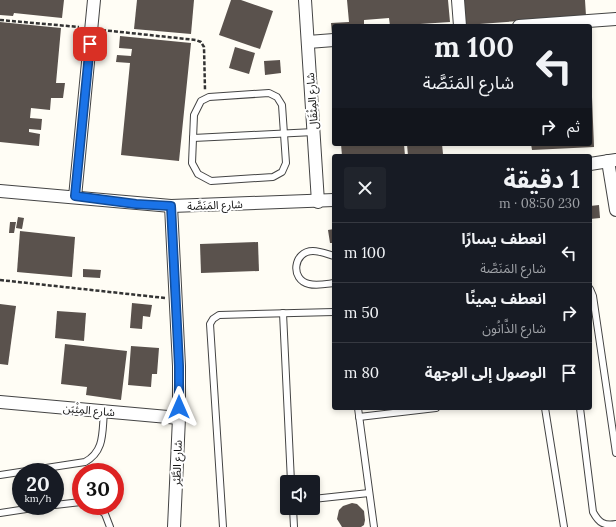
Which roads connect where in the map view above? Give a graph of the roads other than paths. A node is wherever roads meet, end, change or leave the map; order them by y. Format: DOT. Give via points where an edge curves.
graph roads {
  1 [pos="94,0"];
  2 [pos="305,0"];
  3 [pos="458,0"];
  4 [pos="616,19"];
  5 [pos="460,24"];
  6 [pos="547,24"];
  7 [pos="332,40"];
  8 [pos="308,42"];
  9 [pos="314,132"];
  10 [pos="284,134"];
  11 [pos="193,138"];
  12 [pos="612,160"];
  13 [pos="592,164"];
  14 [pos="0,191"];
  15 [pos="75,196"];
  16 [pos="332,200"];
  17 [pos="318,202"];
  18 [pos="171,206"];
  19 [pos="616,210"];
  20 [pos="332,256"];
  21 [pos="332,283"];
  22 [pos="592,294"];
  23 [pos="332,312"];
  24 [pos="283,313"];
  25 [pos="0,402"];
  26 [pos="358,410"];
  27 [pos="419,410"];
  28 [pos="545,410"];
  29 [pos="580,410"];
  30 [pos="104,412"];
  31 [pos="360,417"];
  32 [pos="179,418"];
  33 [pos="616,453"];
  34 [pos="64,466"];
  35 [pos="12,473"];
  36 [pos="0,474"];
  37 [pos="292,475"];
  38 [pos="369,493"];
  39 [pos="320,498"];
  40 [pos="12,511"];
  41 [pos="0,513"];
  42 [pos="105,515"];
  43 [pos="293,515"];
  44 [pos="616,524"];
  45 [pos="110,527"];
  46 [pos="174,527"];
  47 [pos="223,527"];
  48 [pos="294,527"];
  49 [pos="374,527"];
  50 [pos="564,527"];
  1 -- 15 [label="street"];
  2 -- 8 [label="street, شارع المِثْقَال"];
  3 -- 5 [label="street"];
  4 -- 6 [label="street"];
  7 -- 8 [label="street"];
  8 -- 9 [label="street, شارع المِثْقَال"];
  9 -- 10 [label="lane"];
  9 -- 17 [label="street, شارع المِثْقَال"];
  10 -- 11 [label="lane"];
  10 -- 11 [label="lane" via="282,105 273,94 205,98 195,110"];
  10 -- 11 [label="lane" via="286,163 278,175 211,181 194,169"];
  12 -- 13 [label="street"];
  12 -- 19 [label="street"];
  14 -- 15 [label="street, شارع المَنَصَّة"];
  15 -- 18 [label="street, شارع المَنَصَّة"];
  16 -- 17 [label="street, شارع المَنَصَّة"];
  17 -- 18 [label="street, شارع المَنَصَّة"];
  18 -- 32 [label="street, شارع الطَّيْر"];
  20 -- 21 [label="lane" via="306,252 296,263 298,277 303,282 310,285"];
  22 -- 33 [label="lane"];
  23 -- 24 [label="lane"];
  24 -- 37 [label="lane"];
  24 -- 47 [label="lane" via="219,315 213,318 210,324"];
  25 -- 30 [label="street, شارع المِثْبَن"];
  26 -- 31 [label="lane"];
  27 -- 31 [label="lane"];
  28 -- 50 [label="lane"];
  29 -- 44 [label="lane" via="593,512 598,521 606,526"];
  30 -- 32 [label="street, شارع المِثْبَن"];
  30 -- 34 [label="lane" via="99,449 85,462"];
  31 -- 38 [label="lane"];
  32 -- 46 [label="street, شارع الطَّيْر"];
  35 -- 36 [label="lane"];
  38 -- 39 [label="lane"];
  38 -- 49 [label="lane"];
  40 -- 41 [label="lane"];
  42 -- 45 [label="lane"];
  43 -- 48 [label="lane"];
}
